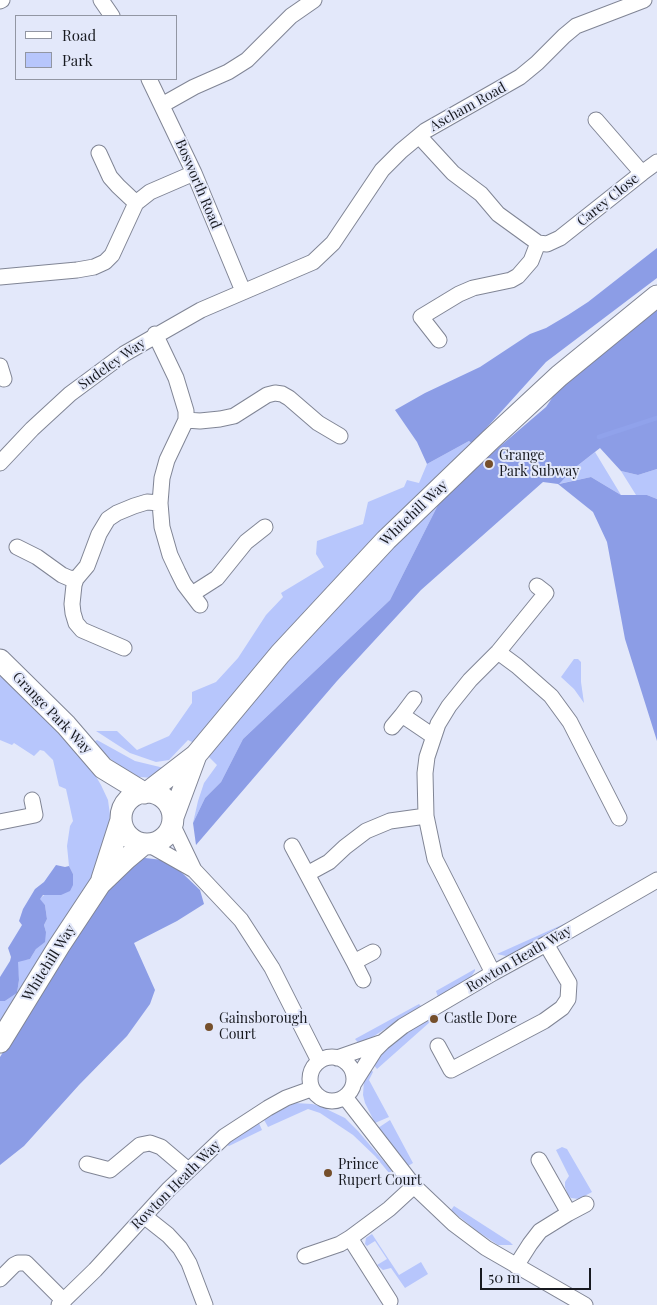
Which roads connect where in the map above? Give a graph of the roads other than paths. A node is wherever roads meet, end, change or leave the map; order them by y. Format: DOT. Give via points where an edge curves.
graph roads {
  1 [pos="101,0"];
  2 [pos="314,0"];
  3 [pos="644,0"];
  4 [pos="111,15"];
  5 [pos="150,80"];
  6 [pos="162,105"];
  7 [pos="596,120"];
  8 [pos="418,136"];
  9 [pos="99,153"];
  10 [pos="657,162"];
  11 [pos="194,173"];
  12 [pos="642,173"];
  13 [pos="136,202"];
  14 [pos="538,243"];
  15 [pos="0,277"];
  16 [pos="243,290"];
  17 [pos="657,296"];
  18 [pos="155,334"];
  19 [pos="439,340"];
  20 [pos="186,420"];
  21 [pos="340,436"];
  22 [pos="0,463"];
  23 [pos="160,503"];
  24 [pos="266,527"];
  25 [pos="16,547"];
  26 [pos="76,579"];
  27 [pos="537,586"];
  28 [pos="124,648"];
  29 [pos="498,652"];
  30 [pos="0,660"];
  31 [pos="414,699"];
  32 [pos="402,715"];
  33 [pos="392,727"];
  34 [pos="433,736"];
  35 [pos="196,755"];
  36 [pos="103,768"];
  37 [pos="146,792"];
  38 [pos="32,800"];
  39 [pos="426,816"];
  40 [pos="121,818"];
  41 [pos="619,818"];
  42 [pos="173,820"];
  43 [pos="0,822"];
  44 [pos="146,844"];
  45 [pos="292,846"];
  46 [pos="194,870"];
  47 [pos="307,874"];
  48 [pos="657,880"];
  49 [pos="100,884"];
  50 [pos="546,944"];
  51 [pos="373,952"];
  52 [pos="354,962"];
  53 [pos="493,973"];
  54 [pos="363,980"];
  55 [pos="0,1042"];
  56 [pos="383,1042"];
  57 [pos="438,1046"];
  58 [pos="337,1058"];
  59 [pos="319,1061"];
  60 [pos="354,1083"];
  61 [pos="311,1088"];
  62 [pos="345,1097"];
  63 [pos="539,1160"];
  64 [pos="87,1164"];
  65 [pos="188,1170"];
  66 [pos="414,1186"];
  67 [pos="586,1204"];
  68 [pos="569,1213"];
  69 [pos="144,1216"];
  70 [pos="350,1238"];
  71 [pos="305,1256"];
  72 [pos="516,1266"];
  73 [pos="0,1279"];
  74 [pos="390,1301"];
  75 [pos="61,1303"];
  76 [pos="205,1305"];
  77 [pos="585,1305"];
  1 -- 4 [label="street"];
  2 -- 6 [label="street" via="291,16 247,60"];
  3 -- 8 [label="street, Ascham Road" via="576,26 520,77"];
  5 -- 6 [label="street, Bosworth Road"];
  6 -- 11 [label="street, Bosworth Road"];
  7 -- 12 [label="street, Carey Close"];
  8 -- 14 [label="street" via="498,214"];
  8 -- 16 [label="street, Ascham Road" via="382,170 333,243 321,255 306,267"];
  9 -- 13 [label="street" via="110,177"];
  10 -- 12 [label="street"];
  11 -- 13 [label="street" via="150,192"];
  11 -- 16 [label="street, Bosworth Road"];
  12 -- 14 [label="street, Carey Close" via="560,238 547,244"];
  13 -- 15 [label="street" via="112,255 105,262 76,270"];
  14 -- 19 [label="street" via="531,261 518,276 473,288 416,313"];
  16 -- 18 [label="street, Sudeley Way"];
  17 -- 35 [label="main road, Whitehill Way" via="559,376 386,540 280,654"];
  18 -- 20 [label="street" via="184,399"];
  18 -- 22 [label="street, Sudeley Way" via="70,394"];
  20 -- 21 [label="street" via="234,416 275,393 289,398 318,423"];
  20 -- 23 [label="street" via="167,460"];
  23 -- 24 [label="street" via="162,527 170,555 196,600 246,542"];
  23 -- 26 [label="street" via="147,502 108,519 86,566"];
  25 -- 26 [label="street" via="62,575"];
  26 -- 28 [label="street" via="72,604 76,623 82,630"];
  27 -- 29 [label="street" via="546,593"];
  29 -- 34 [label="street" via="449,706"];
  29 -- 41 [label="street" via="551,696 570,722"];
  30 -- 36 [label="main road, Grange Park Way" via="66,725"];
  31 -- 32 [label="street"];
  32 -- 33 [label="street"];
  32 -- 34 [label="street"];
  34 -- 39 [label="street" via="425,773"];
  35 -- 37 [label="main road, Whitehill Way"];
  35 -- 42 [label="main road, Whitehill Way"];
  36 -- 37 [label="main road, Grange Park Way"];
  36 -- 40 [label="main road, Grange Park Way"];
  37 -- 40 [label="main road" via="130,799"];
  37 -- 42 [label="main road" via="166,801"];
  38 -- 43 [label="street" via="36,822"];
  39 -- 47 [label="street" via="390,821 366,831 330,862"];
  39 -- 53 [label="street" via="435,859"];
  40 -- 44 [label="main road" via="130,838"];
  40 -- 49 [label="main road, Whitehill Way"];
  42 -- 44 [label="main road" via="164,838"];
  42 -- 46 [label="street"];
  44 -- 46 [label="street"];
  44 -- 49 [label="main road, Whitehill Way" via="126,858"];
  45 -- 47 [label="street"];
  46 -- 59 [label="street" via="253,937 275,973"];
  47 -- 52 [label="street"];
  48 -- 50 [label="street, Rowton Heath Way"];
  49 -- 55 [label="main road, Whitehill Way"];
  50 -- 53 [label="street, Rowton Heath Way"];
  50 -- 57 [label="street" via="569,983 568,999 562,1008 544,1021 451,1070"];
  51 -- 52 [label="street"];
  52 -- 54 [label="street"];
  53 -- 56 [label="street, Rowton Heath Way" via="403,1026"];
  56 -- 58 [label="street, Rowton Heath Way"];
  56 -- 60 [label="street, Rowton Heath Way"];
  58 -- 59 [label="street"];
  58 -- 60 [label="street" via="349,1066"];
  59 -- 61 [label="street" via="310,1072"];
  60 -- 62 [label="street"];
  61 -- 62 [label="street" via="318,1097 327,1101"];
  61 -- 65 [label="street, Rowton Heath Way" via="279,1101 245,1121"];
  62 -- 66 [label="street"];
  63 -- 68 [label="street"];
  64 -- 65 [label="street" via="112,1176 140,1145 150,1143 161,1147"];
  65 -- 69 [label="street, Rowton Heath Way"];
  66 -- 70 [label="street"];
  66 -- 72 [label="street" via="465,1233"];
  67 -- 68 [label="street"];
  68 -- 72 [label="street" via="540,1231"];
  69 -- 75 [label="street, Rowton Heath Way"];
  69 -- 76 [label="street" via="180,1248"];
  70 -- 71 [label="street"];
  70 -- 74 [label="street"];
  72 -- 77 [label="street"];
  73 -- 75 [label="street" via="14,1265 26,1263"];
}
